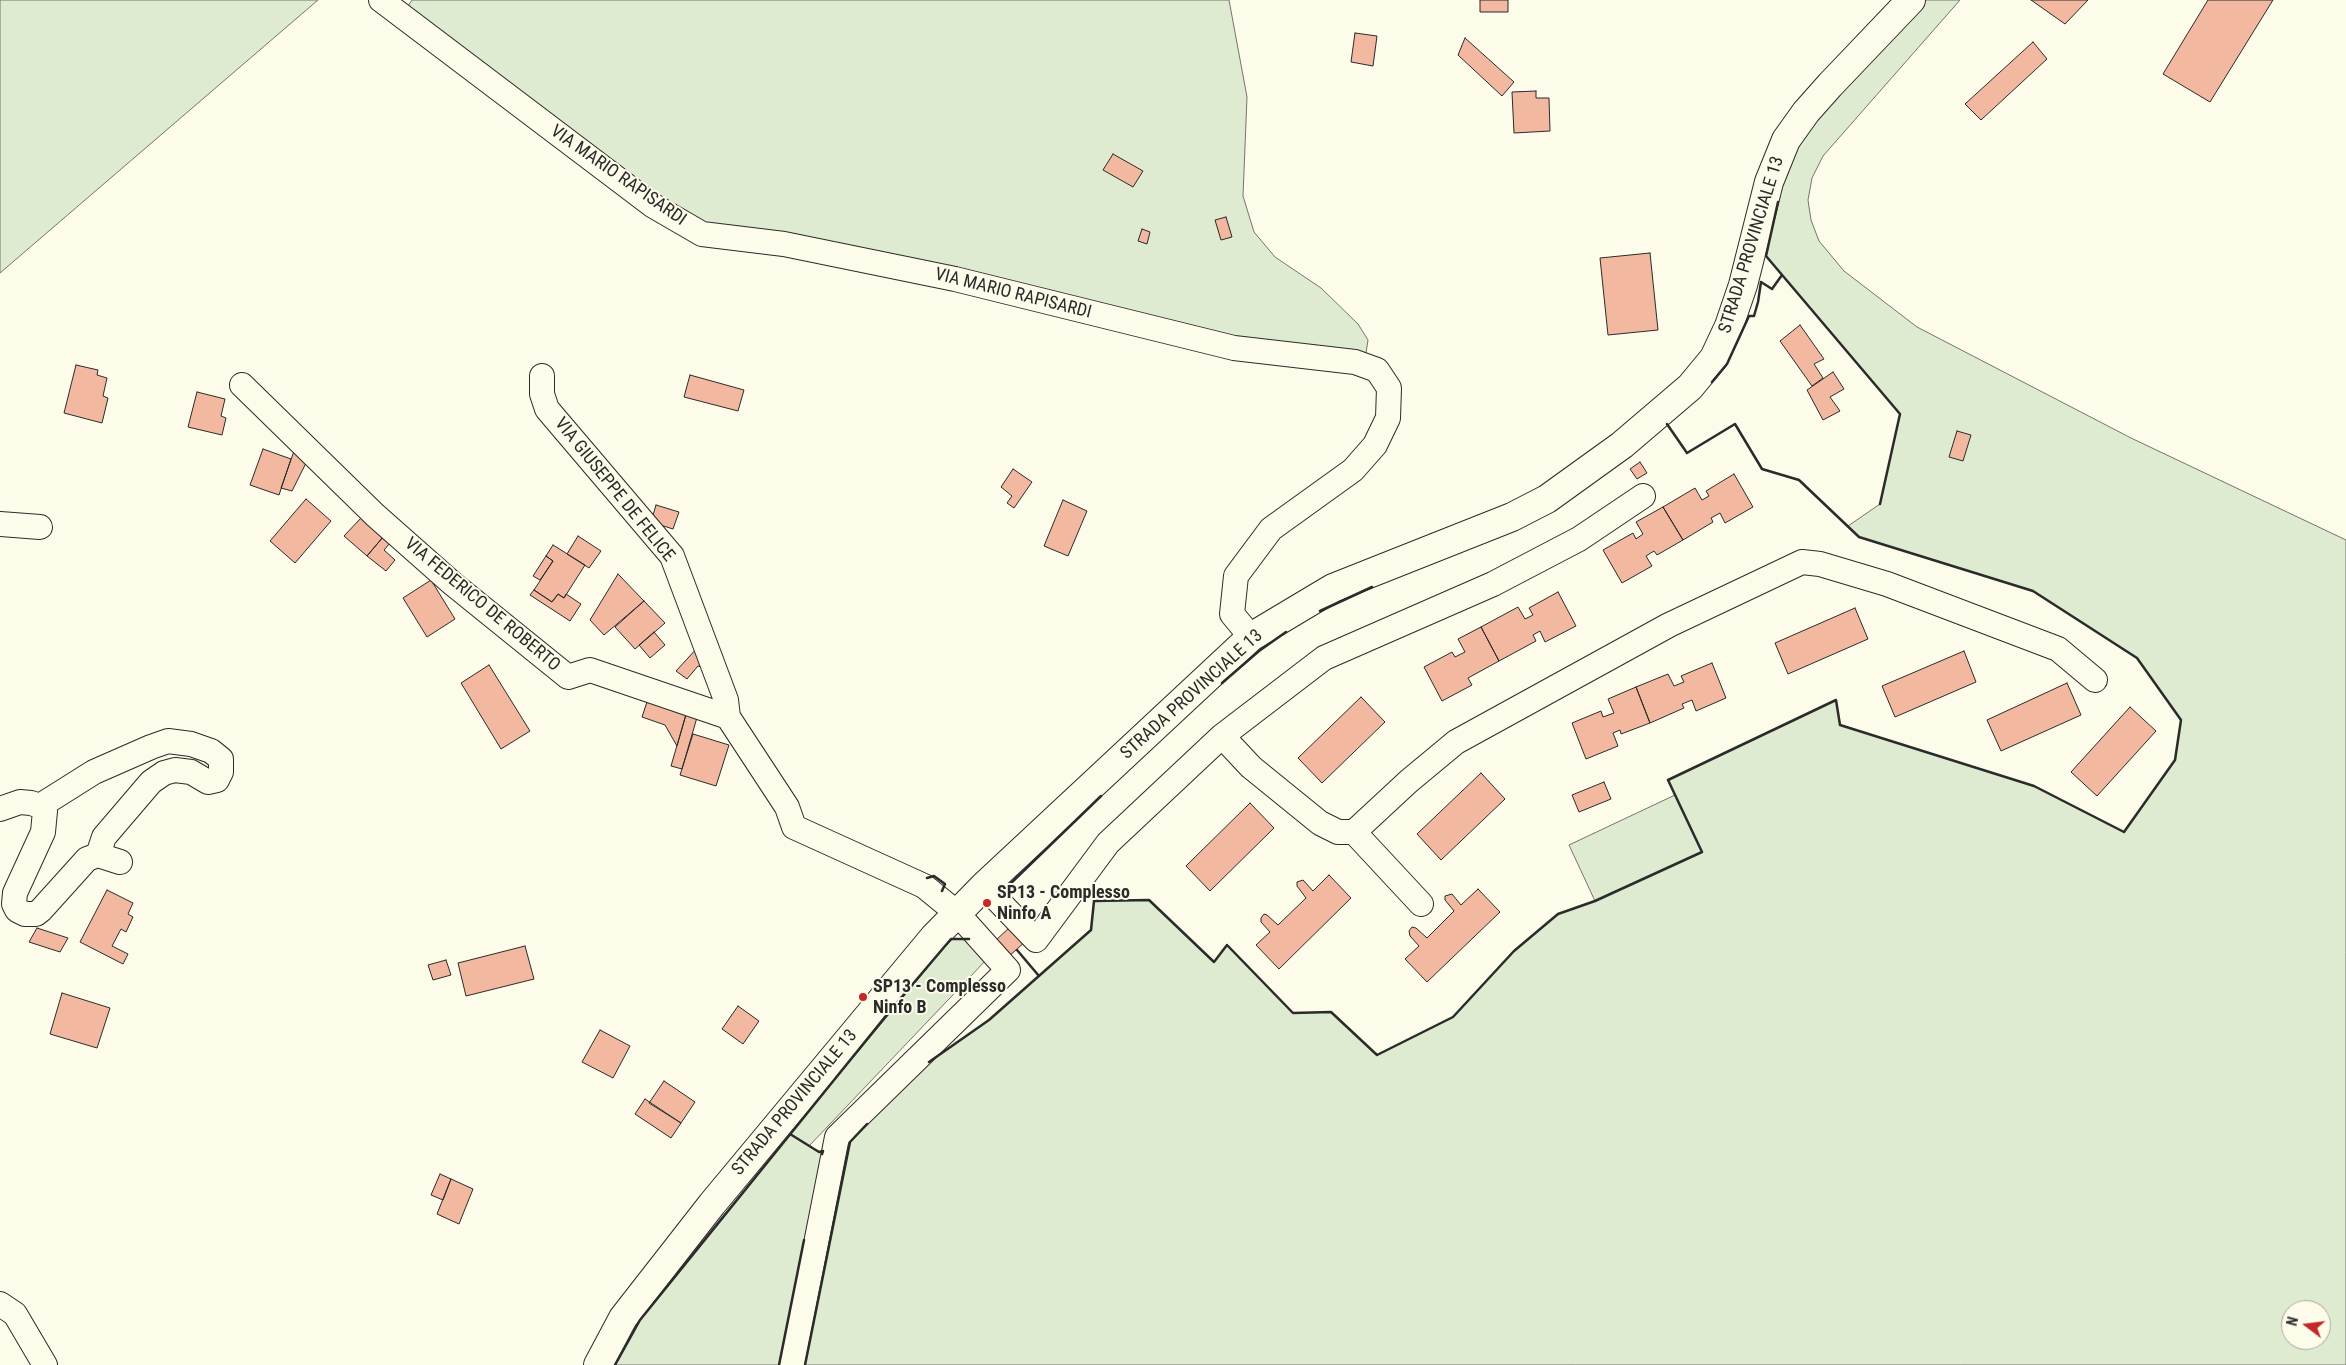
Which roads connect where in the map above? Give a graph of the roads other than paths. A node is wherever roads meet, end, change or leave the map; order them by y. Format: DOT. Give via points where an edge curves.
graph roads {
  1 [pos="381,0"];
  2 [pos="1911,0"];
  3 [pos="542,376"];
  4 [pos="242,385"];
  5 [pos="1643,496"];
  6 [pos="0,524"];
  7 [pos="40,527"];
  8 [pos="1251,637"];
  9 [pos="2095,680"];
  10 [pos="728,717"];
  11 [pos="1222,736"];
  12 [pos="40,806"];
  13 [pos="0,809"];
  14 [pos="1354,832"];
  15 [pos="984,886"];
  16 [pos="1421,904"];
  17 [pos="957,913"];
  18 [pos="0,1304"];
  19 [pos="45,1365"];
  20 [pos="598,1365"];
  21 [pos="792,1365"];
  1 -- 8 [label="street, VIA MARIO RAPISARDI" via="652,205 702,234 784,244 955,279 1234,348 1355,362 1377,370 1389,388 1388,418 1375,445 1353,470 1271,529 1236,576 1232,614"];
  2 -- 8 [label="main road, STRADA PROVINCIALE 13" via="1830,85 1786,140 1769,182 1743,285 1729,326 1714,358 1690,387 1622,445 1547,500 1333,588"];
  3 -- 10 [label="street, VIA GIUSEPPE DE FELICE" via="542,394 547,409 672,556 726,700"];
  4 -- 10 [label="street, VIA FEDERICO DE ROBERTO" via="438,571 568,677 590,670"];
  5 -- 11 [label="street" via="1579,540 1493,584 1324,658"];
  6 -- 7 [label="street"];
  8 -- 15 [label="main road, STRADA PROVINCIALE 13"];
  9 -- 14 [label="street" via="2058,649 1887,584 1820,564 1802,562 1669,625 1456,742"];
  10 -- 17 [label="street" via="787,807 794,827 924,886"];
  11 -- 14 [label="street" via="1251,766 1320,823 1338,832"];
  11 -- 15 [label="street" via="1108,843 1036,940"];
  12 -- 12 [label="street" via="45,811 45,824 15,893 14,904 25,914 36,914 86,859 109,858 104,837 152,782 175,770 191,772 208,782 217,780 221,759 211,751 191,744 168,742 94,772"];
  12 -- 13 [label="street" via="20,802"];
  14 -- 16 [label="street"];
  15 -- 17 [label="main road, STRADA PROVINCIALE 13"];
  17 -- 20 [label="main road, STRADA PROVINCIALE 13" via="934,936 712,1204 623,1318"];
  17 -- 21 [label="street" via="1008,970 837,1137"];
  18 -- 19 [label="street" via="15,1314"];
}
